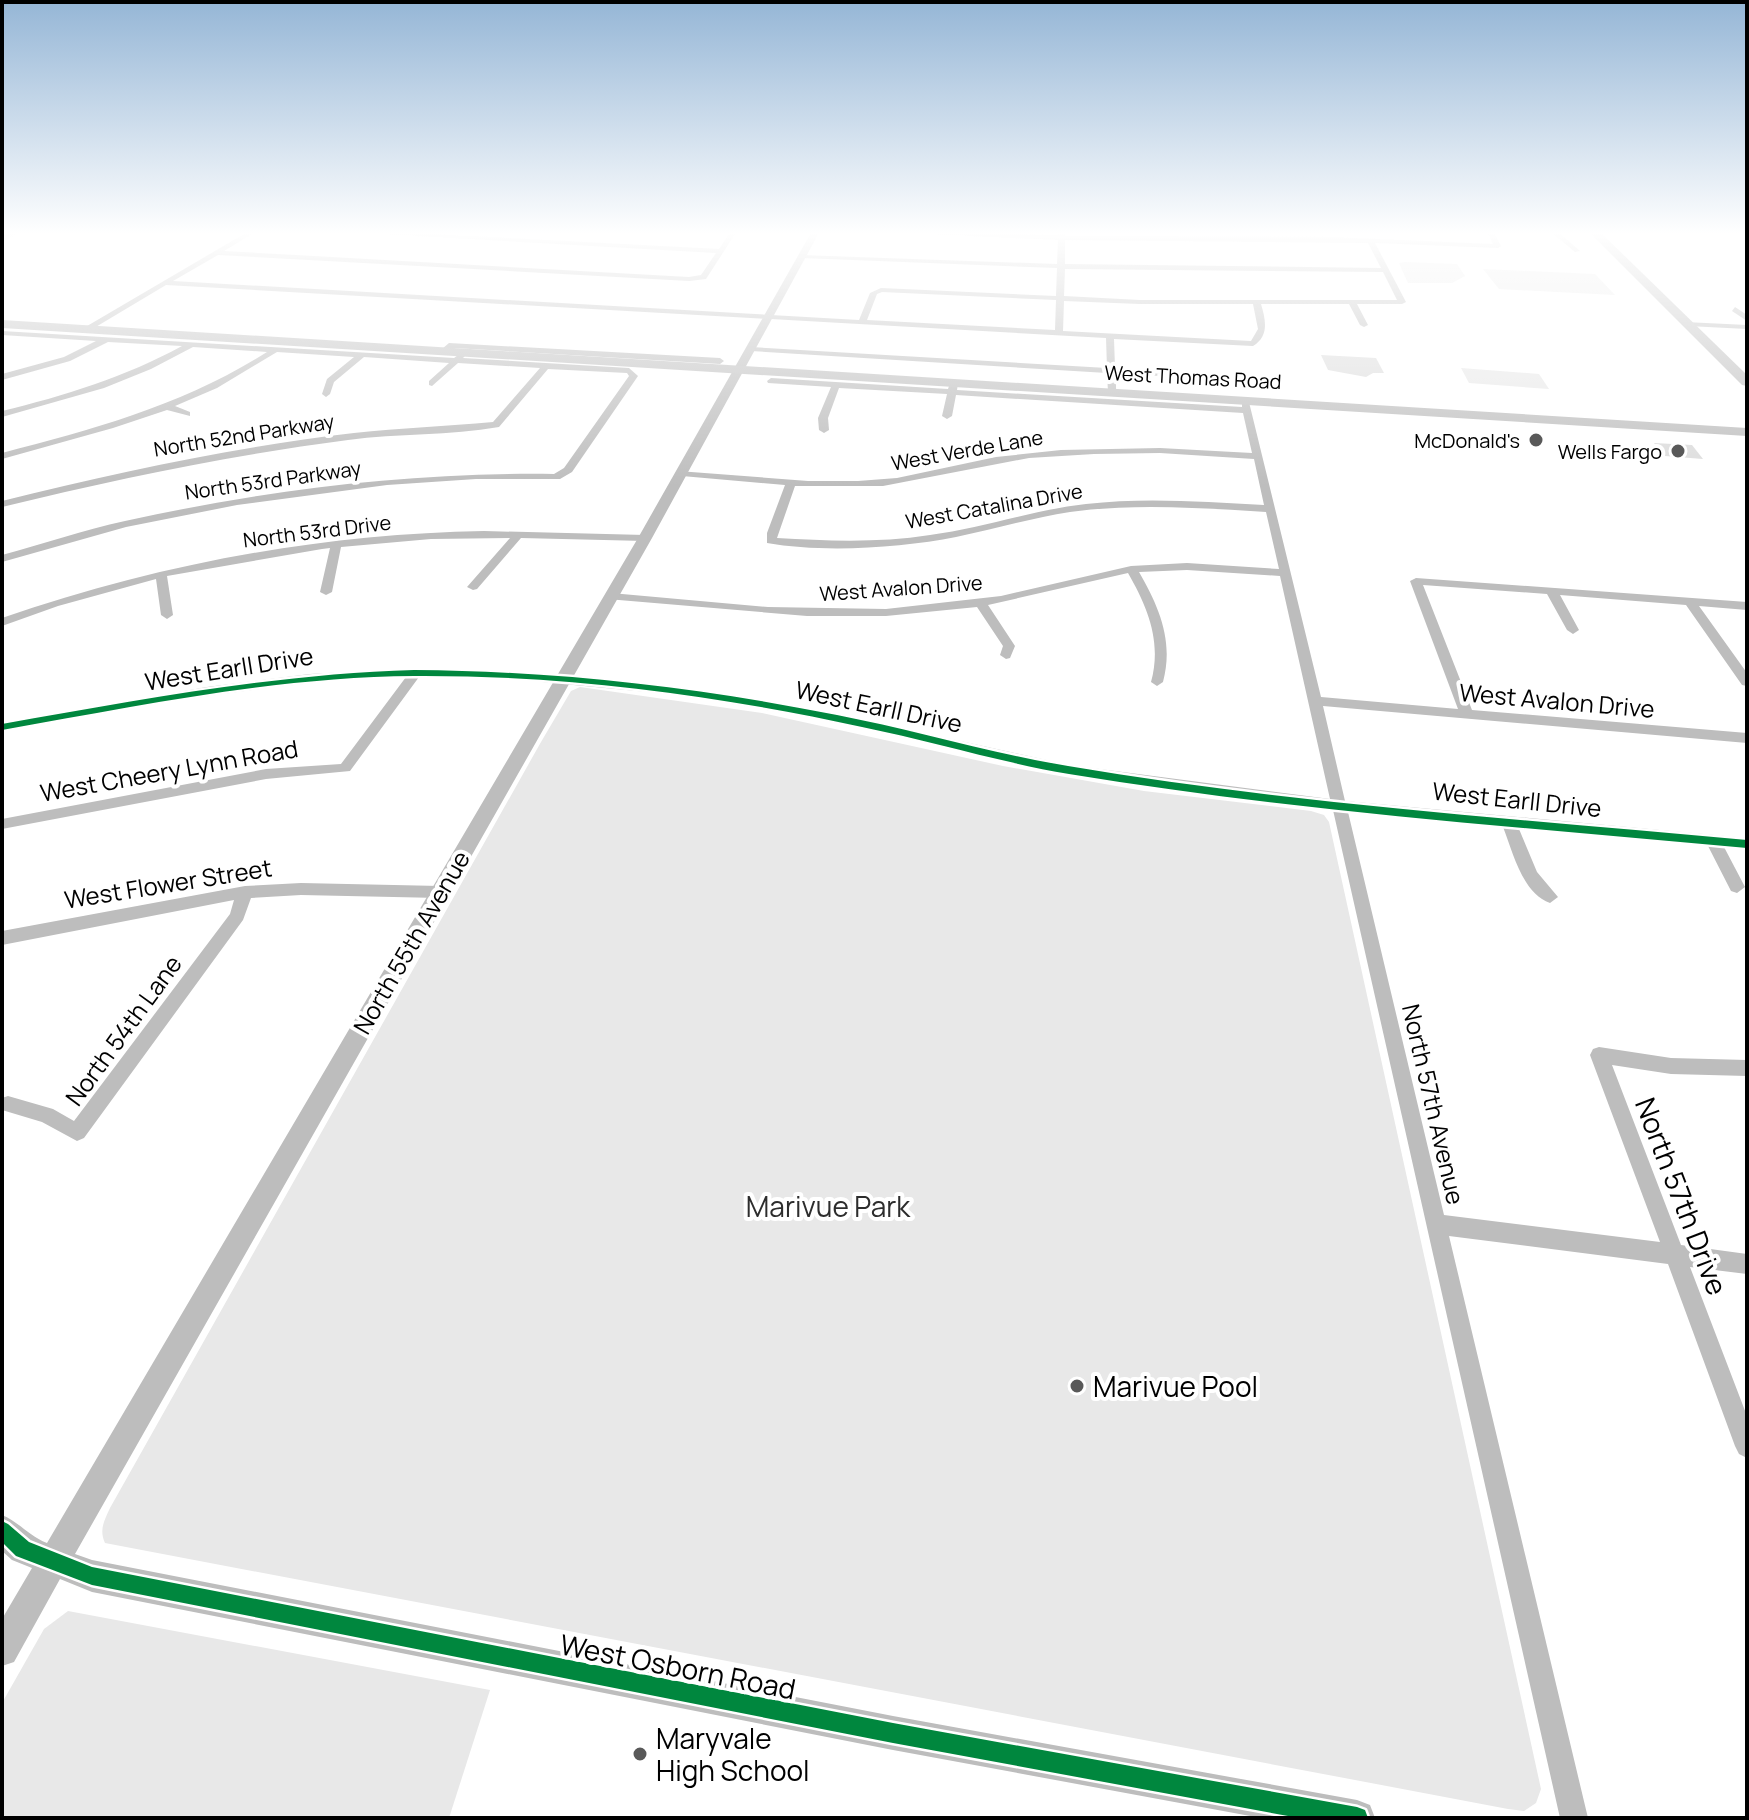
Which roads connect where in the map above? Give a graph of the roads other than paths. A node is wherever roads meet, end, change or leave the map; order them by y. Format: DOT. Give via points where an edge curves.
graph roads {
  1 [pos="109,316"];
  2 [pos="733,316"];
  3 [pos="865,316"];
  4 [pos="1059,316"];
  5 [pos="1260,316"];
  6 [pos="1359,316"];
  7 [pos="1680,316"];
  8 [pos="769,318"];
  9 [pos="862,323"];
  10 [pos="2,324"];
  11 [pos="1688,324"];
  12 [pos="1364,325"];
  13 [pos="1747,327"];
  14 [pos="86,329"];
  15 [pos="2,333"];
  16 [pos="114,334"];
  17 [pos="1059,334"];
  18 [pos="1110,336"];
  19 [pos="194,343"];
  20 [pos="281,345"];
  21 [pos="751,349"];
  22 [pos="445,351"];
  23 [pos="363,354"];
  24 [pos="460,356"];
  25 [pos="720,361"];
  26 [pos="673,362"];
  27 [pos="546,366"];
  28 [pos="740,370"];
  29 [pos="1111,371"];
  30 [pos="2,377"];
  31 [pos="771,381"];
  32 [pos="1234,381"];
  33 [pos="1747,382"];
  34 [pos="432,383"];
  35 [pos="836,385"];
  36 [pos="953,387"];
  37 [pos="1112,392"];
  38 [pos="326,394"];
  39 [pos="1246,405"];
  40 [pos="168,407"];
  41 [pos="2,414"];
  42 [pos="187,414"];
  43 [pos="947,416"];
  44 [pos="824,430"];
  45 [pos="1747,432"];
  46 [pos="2,456"];
  47 [pos="1258,456"];
  48 [pos="682,473"];
  49 [pos="556,477"];
  50 [pos="792,481"];
  51 [pos="2,504"];
  52 [pos="1270,509"];
  53 [pos="517,536"];
  54 [pos="645,538"];
  55 [pos="336,544"];
  56 [pos="2,559"];
  57 [pos="1131,569"];
  58 [pos="1285,573"];
  59 [pos="161,576"];
  60 [pos="473,587"];
  61 [pos="326,592"];
  62 [pos="1552,592"];
  63 [pos="611,597"];
  64 [pos="1690,602"];
  65 [pos="981,604"];
  66 [pos="1747,606"];
  67 [pos="167,615"];
  68 [pos="2,622"];
  69 [pos="1573,630"];
  70 [pos="1006,655"];
  71 [pos="416,672"];
  72 [pos="563,677"];
  73 [pos="1157,682"];
  74 [pos="1747,682"];
  75 [pos="1315,701"];
  76 [pos="1467,714"];
  77 [pos="2,727"];
  78 [pos="1747,738"];
  79 [pos="1339,804"];
  80 [pos="1508,820"];
  81 [pos="2,824"];
  82 [pos="1713,841"];
  83 [pos="1747,844"];
  84 [pos="1737,887"];
  85 [pos="245,892"];
  86 [pos="440,892"];
  87 [pos="1550,897"];
  88 [pos="2,938"];
  89 [pos="1747,1068"];
  90 [pos="8,1104"];
  91 [pos="1437,1224"];
  92 [pos="1674,1255"];
  93 [pos="1747,1264"];
  94 [pos="1747,1446"];
  95 [pos="2,1530"];
  96 [pos="53,1561"];
  97 [pos="2,1650"];
  98 [pos="1357,1818"];
  99 [pos="1574,1818"];
  1 -- 14 [label="street"];
  2 -- 8 [label="street"];
  3 -- 9 [label="street"];
  4 -- 17 [label="street"];
  5 -- 18 [label="street" via="1263,326 1253,344"];
  6 -- 12 [label="street"];
  7 -- 11 [label="main road"];
  8 -- 9 [label="street"];
  8 -- 21 [label="street, North 55th Avenue"];
  9 -- 17 [label="street"];
  10 -- 14 [label="main road, West Thomas Road"];
  11 -- 13 [label="street"];
  11 -- 33 [label="main road"];
  14 -- 16 [label="main road, West Thomas Road"];
  15 -- 16 [label="street, West Thomas Road"];
  16 -- 19 [label="street, West Thomas Road"];
  16 -- 20 [label="main road, West Thomas Road"];
  16 -- 30 [label="street" via="67,359"];
  17 -- 18 [label="street"];
  18 -- 29 [label="street"];
  19 -- 20 [label="street, West Thomas Road"];
  19 -- 41 [label="street" via="127,378"];
  20 -- 22 [label="main road, West Thomas Road"];
  20 -- 23 [label="street, West Thomas Road"];
  20 -- 40 [label="street" via="221,383"];
  21 -- 28 [label="street, North 55th Avenue"];
  21 -- 29 [label="street"];
  22 -- 24 [label="main road, West Thomas Road"];
  22 -- 26 [label="street, West Thomas Road" via="452,345"];
  23 -- 24 [label="street, West Thomas Road"];
  23 -- 38 [label="street" via="330,381"];
  24 -- 26 [label="main road, West Thomas Road"];
  24 -- 27 [label="street, West Thomas Road"];
  24 -- 34 [label="street"];
  25 -- 26 [label="street, West Thomas Road"];
  26 -- 28 [label="main road, West Thomas Road"];
  27 -- 49 [label="street, West Thomas Road" via="633,373 568,470"];
  27 -- 51 [label="street, North 52nd Parkway" via="496,425 255,449"];
  28 -- 36 [label="main road, West Thomas Road"];
  28 -- 48 [label="street, North 55th Avenue"];
  29 -- 32 [label="street"];
  29 -- 37 [label="street"];
  31 -- 35 [label="street, West Thomas Road"];
  35 -- 36 [label="street, West Thomas Road"];
  35 -- 44 [label="street" via="823,418"];
  36 -- 37 [label="main road, West Thomas Road"];
  36 -- 39 [label="street, West Thomas Road"];
  36 -- 43 [label="street"];
  37 -- 39 [label="main road, West Thomas Road"];
  39 -- 45 [label="main road, West Thomas Road"];
  39 -- 47 [label="street, North 57th Avenue"];
  40 -- 42 [label="street"];
  40 -- 46 [label="street"];
  47 -- 50 [label="street, West Verde Lane" via="1074,452 997,460 884,483"];
  47 -- 52 [label="street, North 57th Avenue"];
  48 -- 50 [label="street, West Verde Lane"];
  48 -- 54 [label="street, North 55th Avenue"];
  49 -- 56 [label="street, North 53rd Parkway" via="476,476 313,490 124,524"];
  50 -- 52 [label="street, West Catalina Drive" via="771,541 838,545 916,540 1036,514 1135,503"];
  52 -- 58 [label="street, North 57th Avenue"];
  53 -- 54 [label="street, North 53rd Drive"];
  53 -- 55 [label="street, North 53rd Drive"];
  53 -- 60 [label="street"];
  54 -- 63 [label="street, North 55th Avenue"];
  55 -- 59 [label="street, North 53rd Drive"];
  55 -- 61 [label="street"];
  57 -- 58 [label="street, West Avalon Drive"];
  57 -- 65 [label="street, West Avalon Drive"];
  57 -- 73 [label="street" via="1157,614"];
  58 -- 75 [label="street, North 57th Avenue"];
  59 -- 67 [label="street"];
  59 -- 68 [label="street, North 53rd Drive"];
  62 -- 64 [label="street"];
  62 -- 69 [label="street"];
  62 -- 76 [label="street" via="1416,581"];
  63 -- 65 [label="street, West Avalon Drive" via="826,614"];
  63 -- 72 [label="street, North 55th Avenue"];
  64 -- 66 [label="street"];
  64 -- 74 [label="street"];
  65 -- 70 [label="street" via="1009,646"];
  71 -- 72 [label="street, West Earll Drive"];
  71 -- 77 [label="street, West Earll Drive" via="254,684"];
  71 -- 81 [label="street, West Cheery Lynn Road" via="345,768 266,774"];
  72 -- 79 [label="street, West Earll Drive" via="755,702 1065,769"];
  72 -- 86 [label="street, North 55th Avenue"];
  75 -- 76 [label="street, West Avalon Drive"];
  75 -- 79 [label="street, North 57th Avenue"];
  76 -- 78 [label="street, West Avalon Drive"];
  79 -- 80 [label="street, West Earll Drive"];
  79 -- 91 [label="street, North 57th Avenue"];
  80 -- 82 [label="street, West Earll Drive"];
  80 -- 87 [label="street" via="1530,875"];
  82 -- 83 [label="street, West Earll Drive"];
  82 -- 84 [label="street"];
  85 -- 86 [label="street, West Flower Street"];
  85 -- 88 [label="street, West Flower Street"];
  85 -- 90 [label="street, North 54th Lane" via="237,916 77,1132 46,1115"];
  86 -- 96 [label="street, North 55th Avenue"];
  89 -- 92 [label="street, North 57th Drive" via="1671,1066 1599,1055"];
  91 -- 92 [label="street"];
  91 -- 99 [label="street, North 57th Avenue"];
  92 -- 93 [label="street"];
  92 -- 94 [label="street, North 57th Drive"];
  95 -- 96 [label="street, West Osborn Road" via="23,1549"];
  96 -- 97 [label="street, North 55th Avenue"];
  96 -- 98 [label="street, West Osborn Road" via="92,1576"];
}
